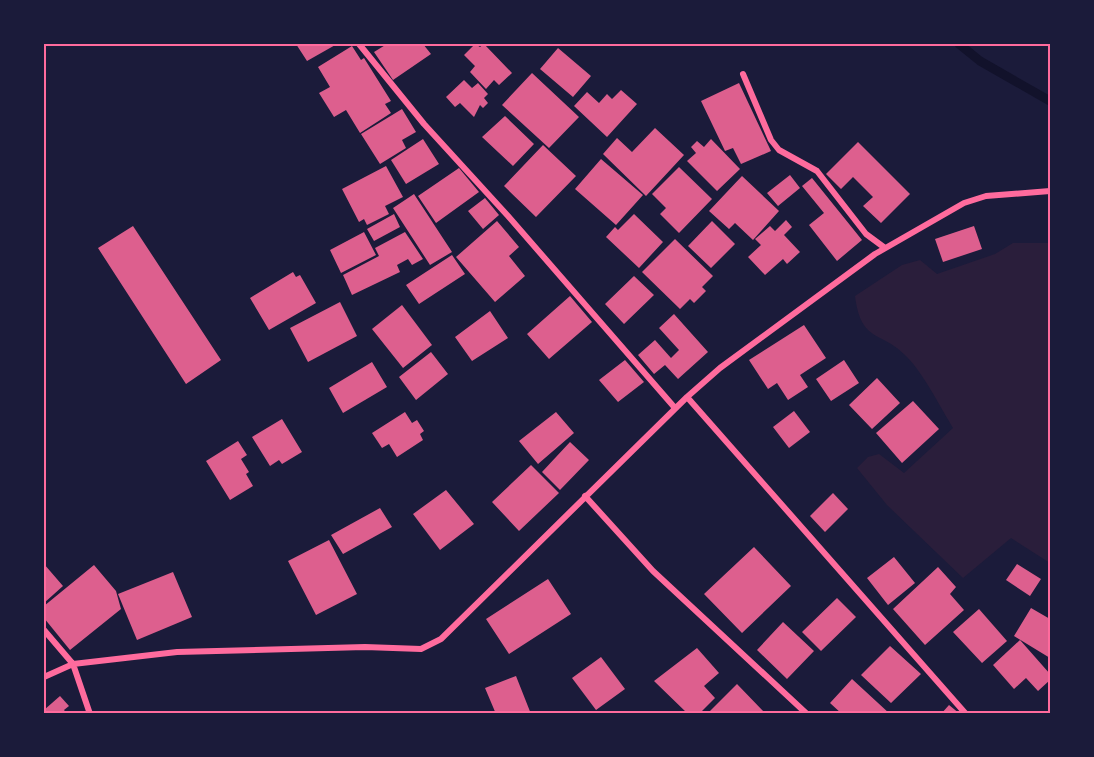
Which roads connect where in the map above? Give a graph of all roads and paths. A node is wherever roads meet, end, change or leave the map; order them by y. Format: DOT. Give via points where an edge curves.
graph roads {
  1 [pos="359,44"];
  2 [pos="742,74"];
  3 [pos="1050,192"];
  4 [pos="885,248"];
  5 [pos="687,397"];
  6 [pos="675,408"];
  7 [pos="585,496"];
  8 [pos="44,630"];
  9 [pos="73,664"];
  10 [pos="44,677"];
  11 [pos="90,714"];
  12 [pos="807,714"];
  13 [pos="966,714"];
  1 -- 6 [label="street" via="423,124"];
  2 -- 4 [label="street" via="779,150 817,171 866,234"];
  3 -- 4 [label="street" via="986,196 964,203"];
  4 -- 5 [label="street" via="720,368"];
  5 -- 6 [label="street"];
  5 -- 13 [label="street"];
  6 -- 7 [label="street"];
  7 -- 9 [label="street" via="441,639 421,649 177,652"];
  7 -- 12 [label="street" via="653,571"];
  8 -- 9 [label="street"];
  9 -- 10 [label="street"];
  9 -- 11 [label="street"];
}
